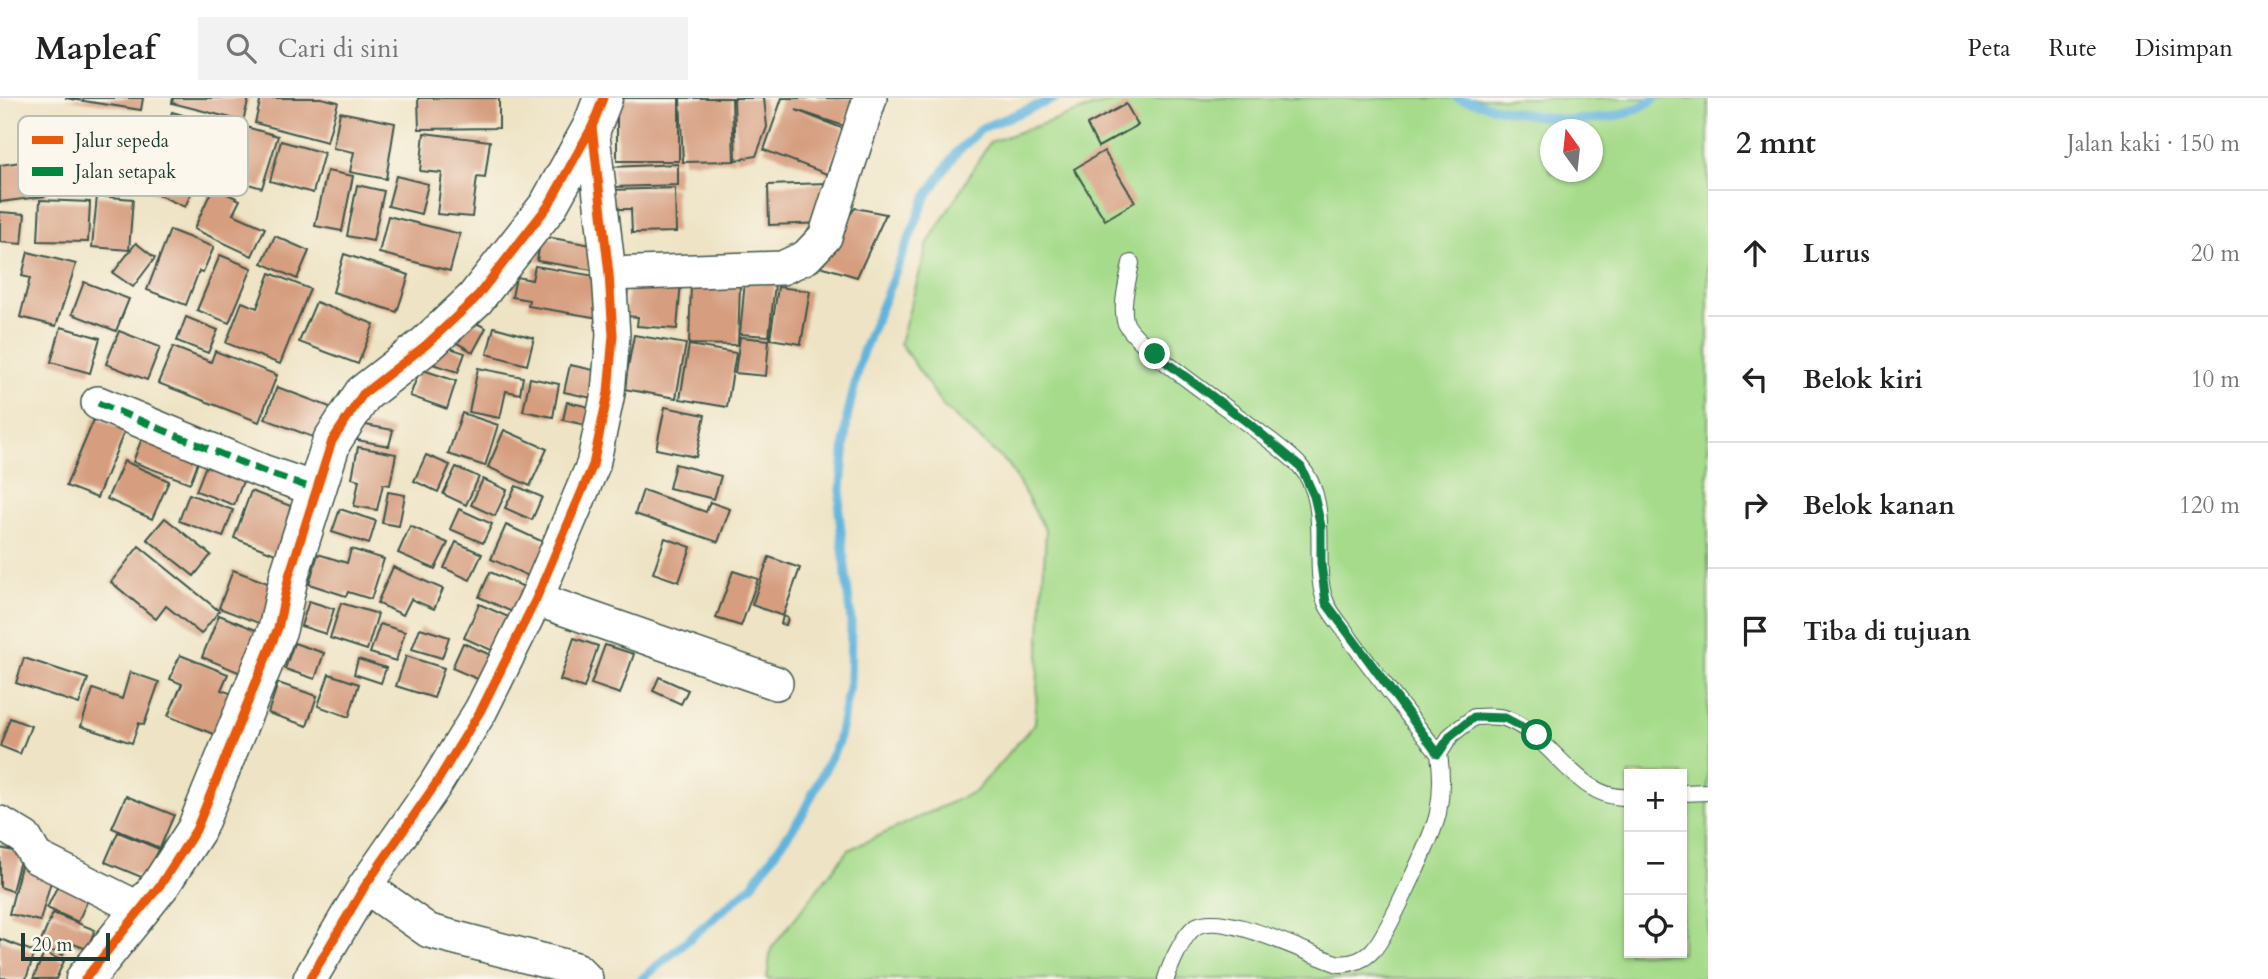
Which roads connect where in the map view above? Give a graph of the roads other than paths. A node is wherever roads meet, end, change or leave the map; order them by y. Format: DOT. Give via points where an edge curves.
graph roads {
  1 [pos="870,98"];
  2 [pos="598,113"];
  3 [pos="1131,263"];
  4 [pos="609,274"];
  5 [pos="98,404"];
  6 [pos="315,489"];
  7 [pos="536,599"];
  8 [pos="776,683"];
  9 [pos="1438,754"];
  10 [pos="1708,792"];
  11 [pos="1687,793"];
  12 [pos="1624,796"];
  13 [pos="0,823"];
  14 [pos="365,886"];
  15 [pos="140,909"];
  16 [pos="85,979"];
  17 [pos="310,979"];
  18 [pos="586,979"];
  19 [pos="1167,979"];
  1 -- 4 [label="street" via="825,237 806,257 782,268"];
  2 -- 4 [label="street"];
  2 -- 6 [label="street" via="548,206 475,299 363,394 332,441"];
  3 -- 9 [label="lane" via="1126,324 1155,354 1301,467 1321,526 1326,603"];
  4 -- 7 [label="street" via="609,382 593,465"];
  5 -- 6 [label="street"];
  6 -- 15 [label="street" via="278,628 196,830"];
  7 -- 8 [label="street"];
  7 -- 14 [label="street" via="481,710"];
  9 -- 12 [label="lane" via="1451,735 1474,717 1505,718 1537,735 1586,785 1603,794"];
  9 -- 19 [label="lane" via="1443,778 1438,815 1400,902 1373,950 1352,964 1339,964 1243,927 1208,923 1189,934"];
  10 -- 11 [label="lane"];
  13 -- 15 [label="street" via="25,838 36,857"];
  14 -- 17 [label="street"];
  14 -- 18 [label="street" via="429,931 576,969"];
  15 -- 16 [label="street"];
}
